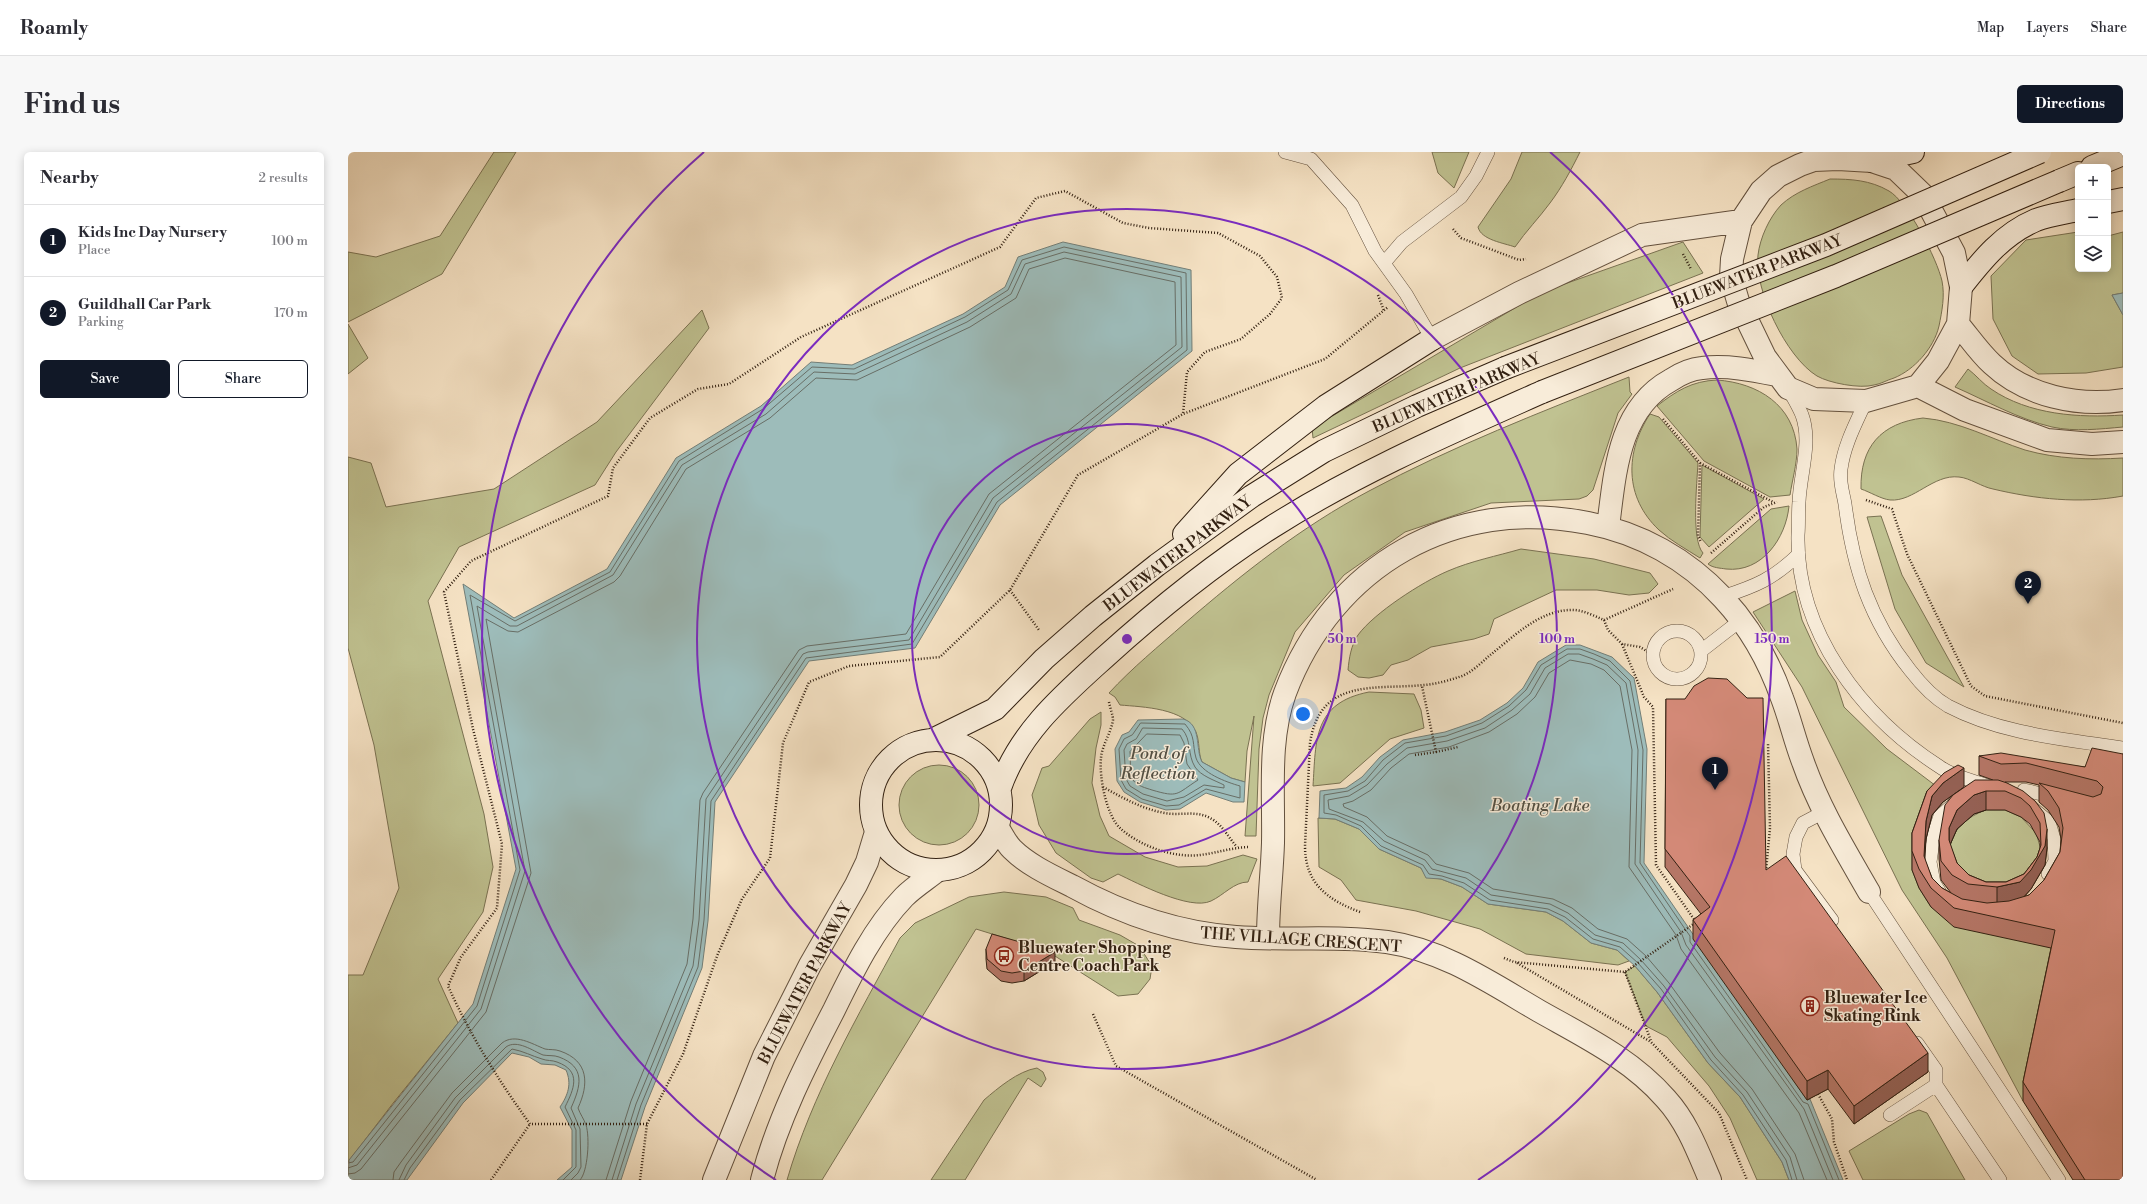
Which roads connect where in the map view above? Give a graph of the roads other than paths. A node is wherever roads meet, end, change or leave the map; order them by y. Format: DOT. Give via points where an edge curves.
graph roads {
  1 [pos="1285,152"];
  2 [pos="1488,152"];
  3 [pos="1913,152"];
  4 [pos="2040,152"];
  5 [pos="2123,154"];
  6 [pos="1872,161"];
  7 [pos="2099,164"];
  8 [pos="2068,177"];
  9 [pos="2123,199"];
  10 [pos="2111,201"];
  11 [pos="2075,211"];
  12 [pos="1741,221"];
  13 [pos="1384,263"];
  14 [pos="1961,287"];
  15 [pos="1958,324"];
  16 [pos="1432,340"];
  17 [pos="1782,382"];
  18 [pos="1918,386"];
  19 [pos="2123,400"];
  20 [pos="1866,401"];
  21 [pos="2123,442"];
  22 [pos="1608,527"];
  23 [pos="1799,554"];
  24 [pos="1157,565"];
  25 [pos="1722,596"];
  26 [pos="1742,620"];
  27 [pos="1701,651"];
  28 [pos="934,739"];
  29 [pos="2123,748"];
  30 [pos="1000,788"];
  31 [pos="2024,790"];
  32 [pos="1972,791"];
  33 [pos="2065,800"];
  34 [pos="1824,812"];
  35 [pos="998,828"];
  36 [pos="876,832"];
  37 [pos="938,870"];
  38 [pos="2042,885"];
  39 [pos="1869,892"];
  40 [pos="1950,902"];
  41 [pos="1841,933"];
  42 [pos="1268,938"];
  43 [pos="1909,1031"];
  44 [pos="1936,1085"];
  45 [pos="1890,1115"];
  46 [pos="714,1180"];
  47 [pos="762,1180"];
  48 [pos="1710,1180"];
  49 [pos="2000,1180"];
  50 [pos="2059,1180"];
  1 -- 13 [label="lane" via="1311,159 1352,204 1375,251"];
  2 -- 13 [label="lane" via="1468,188 1402,242"];
  3 -- 6 [label="street"];
  4 -- 24 [label="street, BLUEWATER PARKWAY, bridge" via="1826,245 1505,368 1417,406 1324,450 1252,496"];
  5 -- 7 [label="street"];
  6 -- 12 [label="street" via="1814,160 1788,170 1761,191"];
  6 -- 14 [label="street" via="1896,169 1923,195 1954,253"];
  8 -- 30 [label="street, BLUEWATER PARKWAY, bridge" via="1836,276 1542,392 1445,435 1346,485 1271,528 1213,568 1120,643 1058,699 1021,744 1007,767"];
  9 -- 10 [label="street"];
  11 -- 14 [label="street" via="2036,220 2005,237 1980,262"];
  12 -- 16 [label="street" via="1642,235 1519,293"];
  12 -- 17 [label="street" via="1732,259 1733,287 1764,357"];
  13 -- 16 [label="lane" via="1406,294"];
  14 -- 15 [label="street"];
  15 -- 18 [label="street" via="1938,361"];
  15 -- 19 [label="street" via="1992,364 2027,388 2071,401"];
  16 -- 24 [label="street" via="1326,406 1238,474"];
  17 -- 20 [label="street" via="1814,399"];
  17 -- 22 [label="street" via="1736,368 1700,368 1685,372 1664,384 1646,399 1631,419 1624,437"];
  17 -- 23 [label="lane" via="1802,415 1804,428 1804,460 1799,501"];
  18 -- 20 [label="street"];
  18 -- 21 [label="street" via="1965,410 2047,440 2092,444"];
  20 -- 29 [label="lane" via="1843,456 1840,483 1850,541 1862,585 1872,610 1892,646 1920,683 1946,705 1976,719 2024,732"];
  22 -- 25 [label="street" via="1658,546 1697,573"];
  22 -- 42 [label="street" via="1564,518 1525,516 1466,524 1415,543 1384,562 1354,586 1324,619 1308,643 1291,677 1281,705 1274,743 1273,845"];
  23 -- 25 [label="lane" via="1780,572 1750,587"];
  23 -- 38 [label="lane" via="1809,603 1824,642 1857,694 1880,720 1941,768 2018,797 2049,822 2054,839 2055,861"];
  24 -- 28 [label="street, BLUEWATER PARKWAY" via="1044,659 995,710"];
  25 -- 26 [label="street"];
  26 -- 27 [label="lane"];
  26 -- 34 [label="street" via="1767,662 1782,698 1803,763"];
  27 -- 27 [label="lane" via="1694,637 1687,633 1671,632 1658,641 1653,655 1658,670 1671,679 1679,679 1696,670 1701,659"];
  28 -- 30 [label="street" via="965,746 978,754 989,766"];
  28 -- 36 [label="street" via="907,746 884,764 872,790 870,804"];
  30 -- 35 [label="street" via="1001,812"];
  31 -- 33 [label="lane"];
  32 -- 40 [label="lane" via="1940,816 1934,834 1930,862 1934,883 1944,898"];
  34 -- 39 [label="street"];
  34 -- 41 [label="lane" via="1803,823 1796,837 1793,854 1795,870"];
  35 -- 37 [label="street" via="988,844 974,858 957,867"];
  35 -- 42 [label="street, THE VILLAGE CRESCENT" via="1012,849 1038,868 1114,907 1189,930 1235,937"];
  36 -- 37 [label="street" via="895,856 908,864 922,869"];
  36 -- 46 [label="street, BLUEWATER PARKWAY" via="867,862 856,885 810,965 764,1056"];
  37 -- 47 [label="street" via="898,904 858,963 822,1032 783,1117"];
  39 -- 50 [label="lane"];
  42 -- 48 [label="street, THE VILLAGE CRESCENT" via="1385,942 1412,947 1442,957 1473,972 1598,1044 1641,1073 1674,1108"];
  43 -- 44 [label="lane" via="1936,1070"];
  44 -- 45 [label="lane"];
  44 -- 49 [label="lane"];
}
